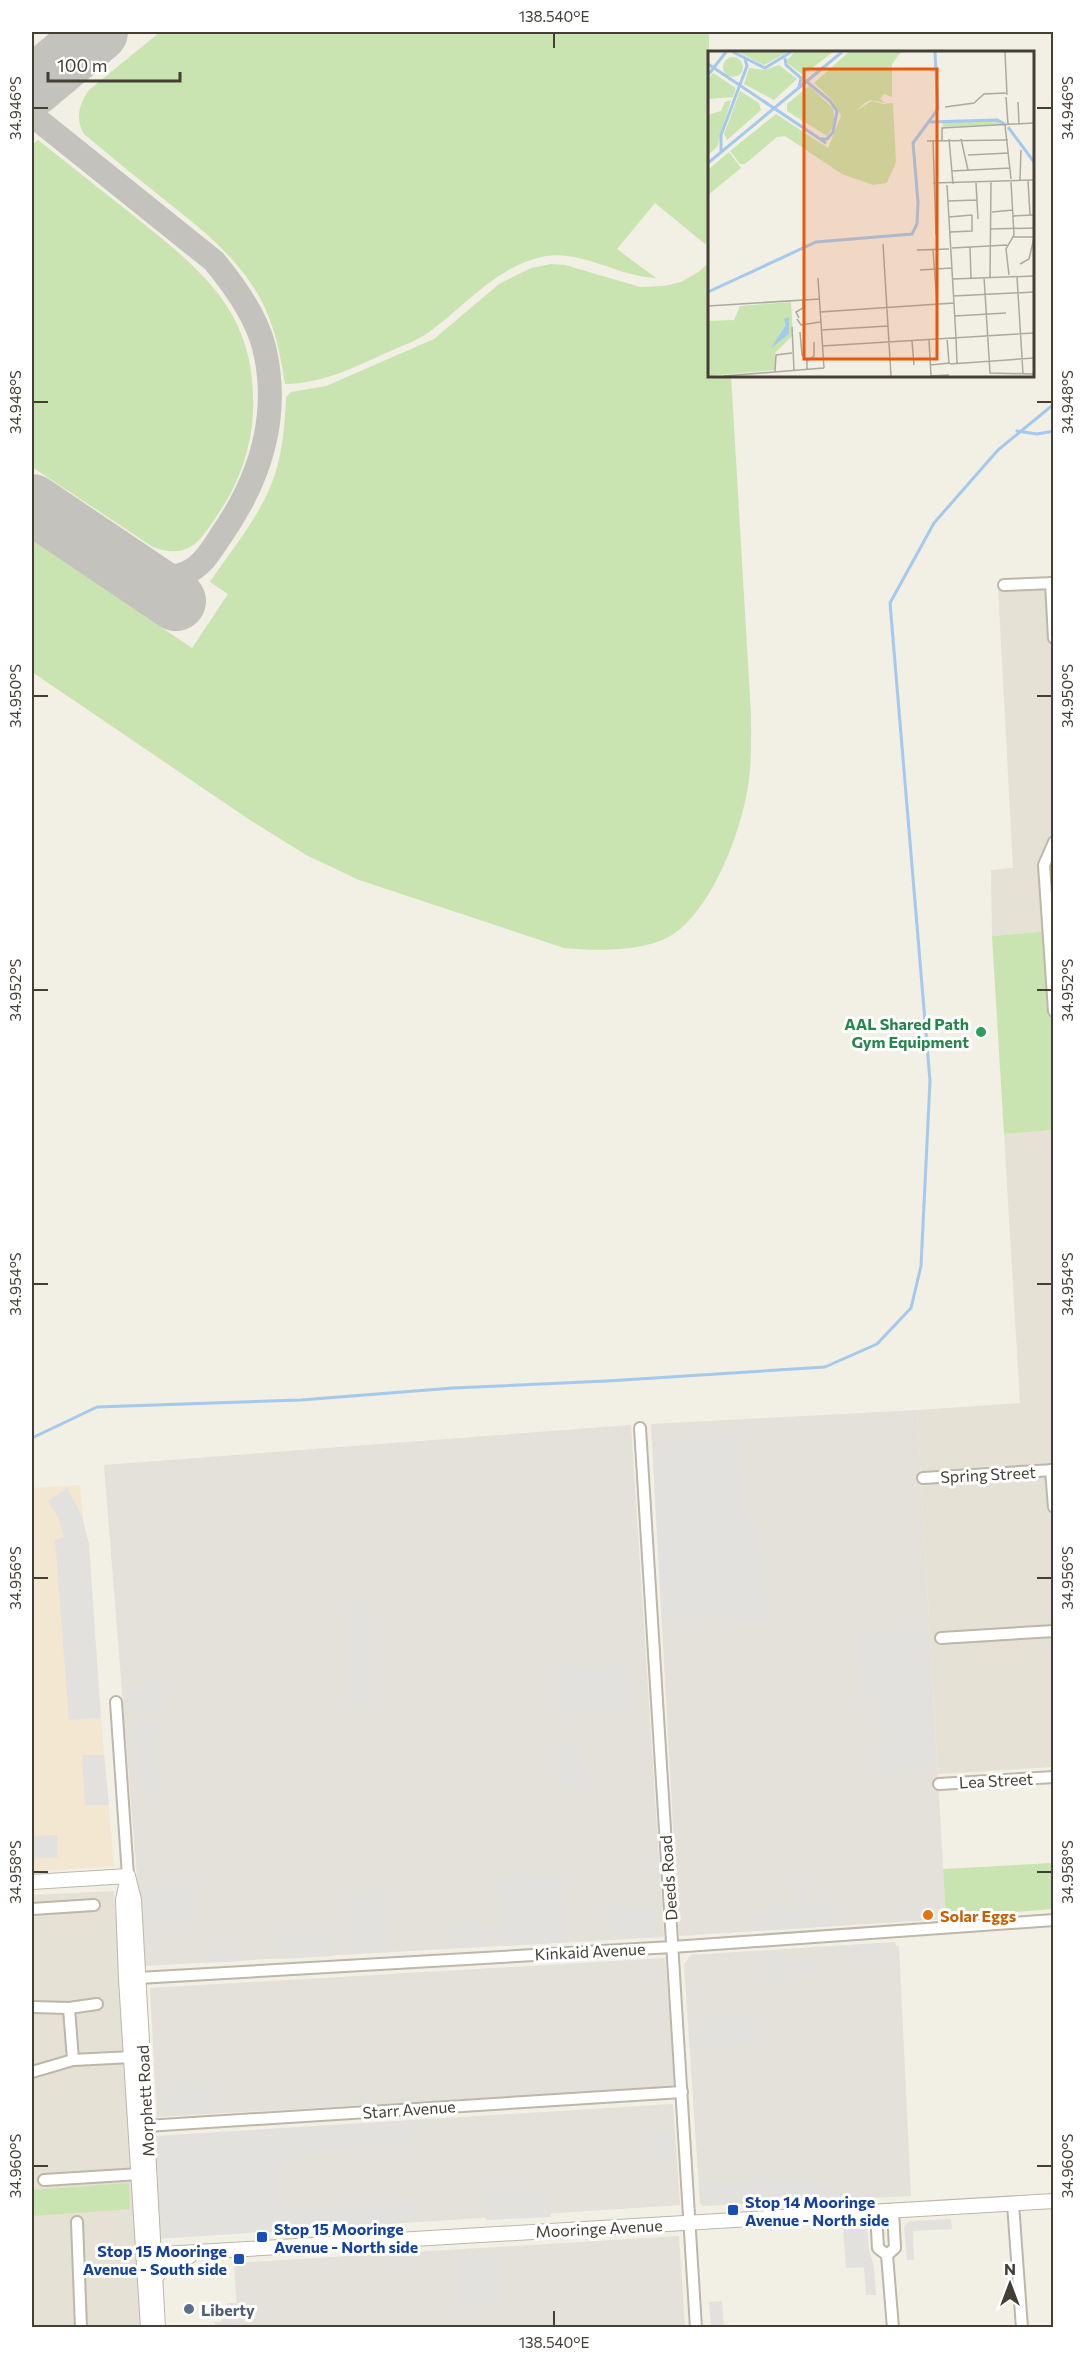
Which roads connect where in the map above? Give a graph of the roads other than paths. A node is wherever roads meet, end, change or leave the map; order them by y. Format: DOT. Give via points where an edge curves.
graph roads {
  1 [pos="1052,583"];
  2 [pos="1004,585"];
  3 [pos="1053,638"];
  4 [pos="1053,842"];
  5 [pos="1051,930"];
  6 [pos="1053,1011"];
  7 [pos="640,1428"];
  8 [pos="1052,1470"];
  9 [pos="923,1478"];
  10 [pos="1053,1507"];
  11 [pos="1053,1631"];
  12 [pos="941,1638"];
  13 [pos="116,1702"];
  14 [pos="1053,1777"];
  15 [pos="939,1784"];
  16 [pos="128,1876"];
  17 [pos="32,1882"];
  18 [pos="94,1905"];
  19 [pos="32,1909"];
  20 [pos="1053,1920"];
  21 [pos="672,1947"];
  22 [pos="132,1978"];
  23 [pos="97,2004"];
  24 [pos="32,2007"];
  25 [pos="69,2008"];
  26 [pos="132,2057"];
  27 [pos="73,2060"];
  28 [pos="32,2072"];
  29 [pos="682,2092"];
  30 [pos="141,2126"];
  31 [pos="140,2174"];
  32 [pos="44,2180"];
  33 [pos="1053,2201"];
  34 [pos="1013,2204"];
  35 [pos="893,2211"];
  36 [pos="876,2212"];
  37 [pos="77,2222"];
  38 [pos="689,2223"];
  39 [pos="224,2250"];
  40 [pos="150,2254"];
  41 [pos="887,2255"];
  42 [pos="156,2277"];
  43 [pos="81,2328"];
  44 [pos="148,2328"];
  45 [pos="158,2328"];
  46 [pos="696,2328"];
  47 [pos="892,2328"];
  48 [pos="1022,2328"];
  1 -- 2 [label="street"];
  1 -- 3 [label="street"];
  4 -- 5 [label="street" via="1044,865"];
  5 -- 6 [label="street"];
  7 -- 21 [label="street, Deeds Road"];
  8 -- 9 [label="street, Spring Street"];
  8 -- 10 [label="street"];
  11 -- 12 [label="street"];
  13 -- 16 [label="street, Morphett Road"];
  14 -- 15 [label="street, Lea Street"];
  16 -- 17 [label="street"];
  16 -- 22 [label="street, Morphett Road" via="134,1900"];
  18 -- 19 [label="street"];
  20 -- 21 [label="street, Kinkaid Avenue"];
  21 -- 22 [label="street, Kinkaid Avenue"];
  21 -- 29 [label="street, Deeds Road"];
  22 -- 26 [label="street, Morphett Road"];
  22 -- 30 [label="street, Morphett Road"];
  23 -- 25 [label="street"];
  24 -- 25 [label="street"];
  25 -- 27 [label="street"];
  26 -- 27 [label="street"];
  26 -- 30 [label="street, Morphett Road"];
  27 -- 28 [label="street"];
  29 -- 30 [label="street, Starr Avenue"];
  29 -- 38 [label="street, Deeds Road"];
  30 -- 31 [label="street, Morphett Road"];
  30 -- 40 [label="street, Morphett Road"];
  31 -- 32 [label="street"];
  31 -- 40 [label="street, Morphett Road"];
  33 -- 34 [label="street, Mooringe Avenue"];
  34 -- 35 [label="street, Mooringe Avenue"];
  34 -- 48 [label="street"];
  35 -- 36 [label="street, Mooringe Avenue"];
  35 -- 41 [label="street" via="895,2248"];
  36 -- 38 [label="street, Mooringe Avenue"];
  36 -- 41 [label="street" via="878,2248"];
  37 -- 43 [label="street"];
  38 -- 39 [label="street, Mooringe Avenue"];
  38 -- 46 [label="street, Deeds Road"];
  39 -- 40 [label="street, Mooringe Avenue"];
  39 -- 42 [label="street" via="192,2255 165,2266"];
  40 -- 42 [label="street, Morphett Road"];
  40 -- 44 [label="street, Morphett Road"];
  41 -- 47 [label="street"];
  42 -- 45 [label="street, Morphett Road"];
}
